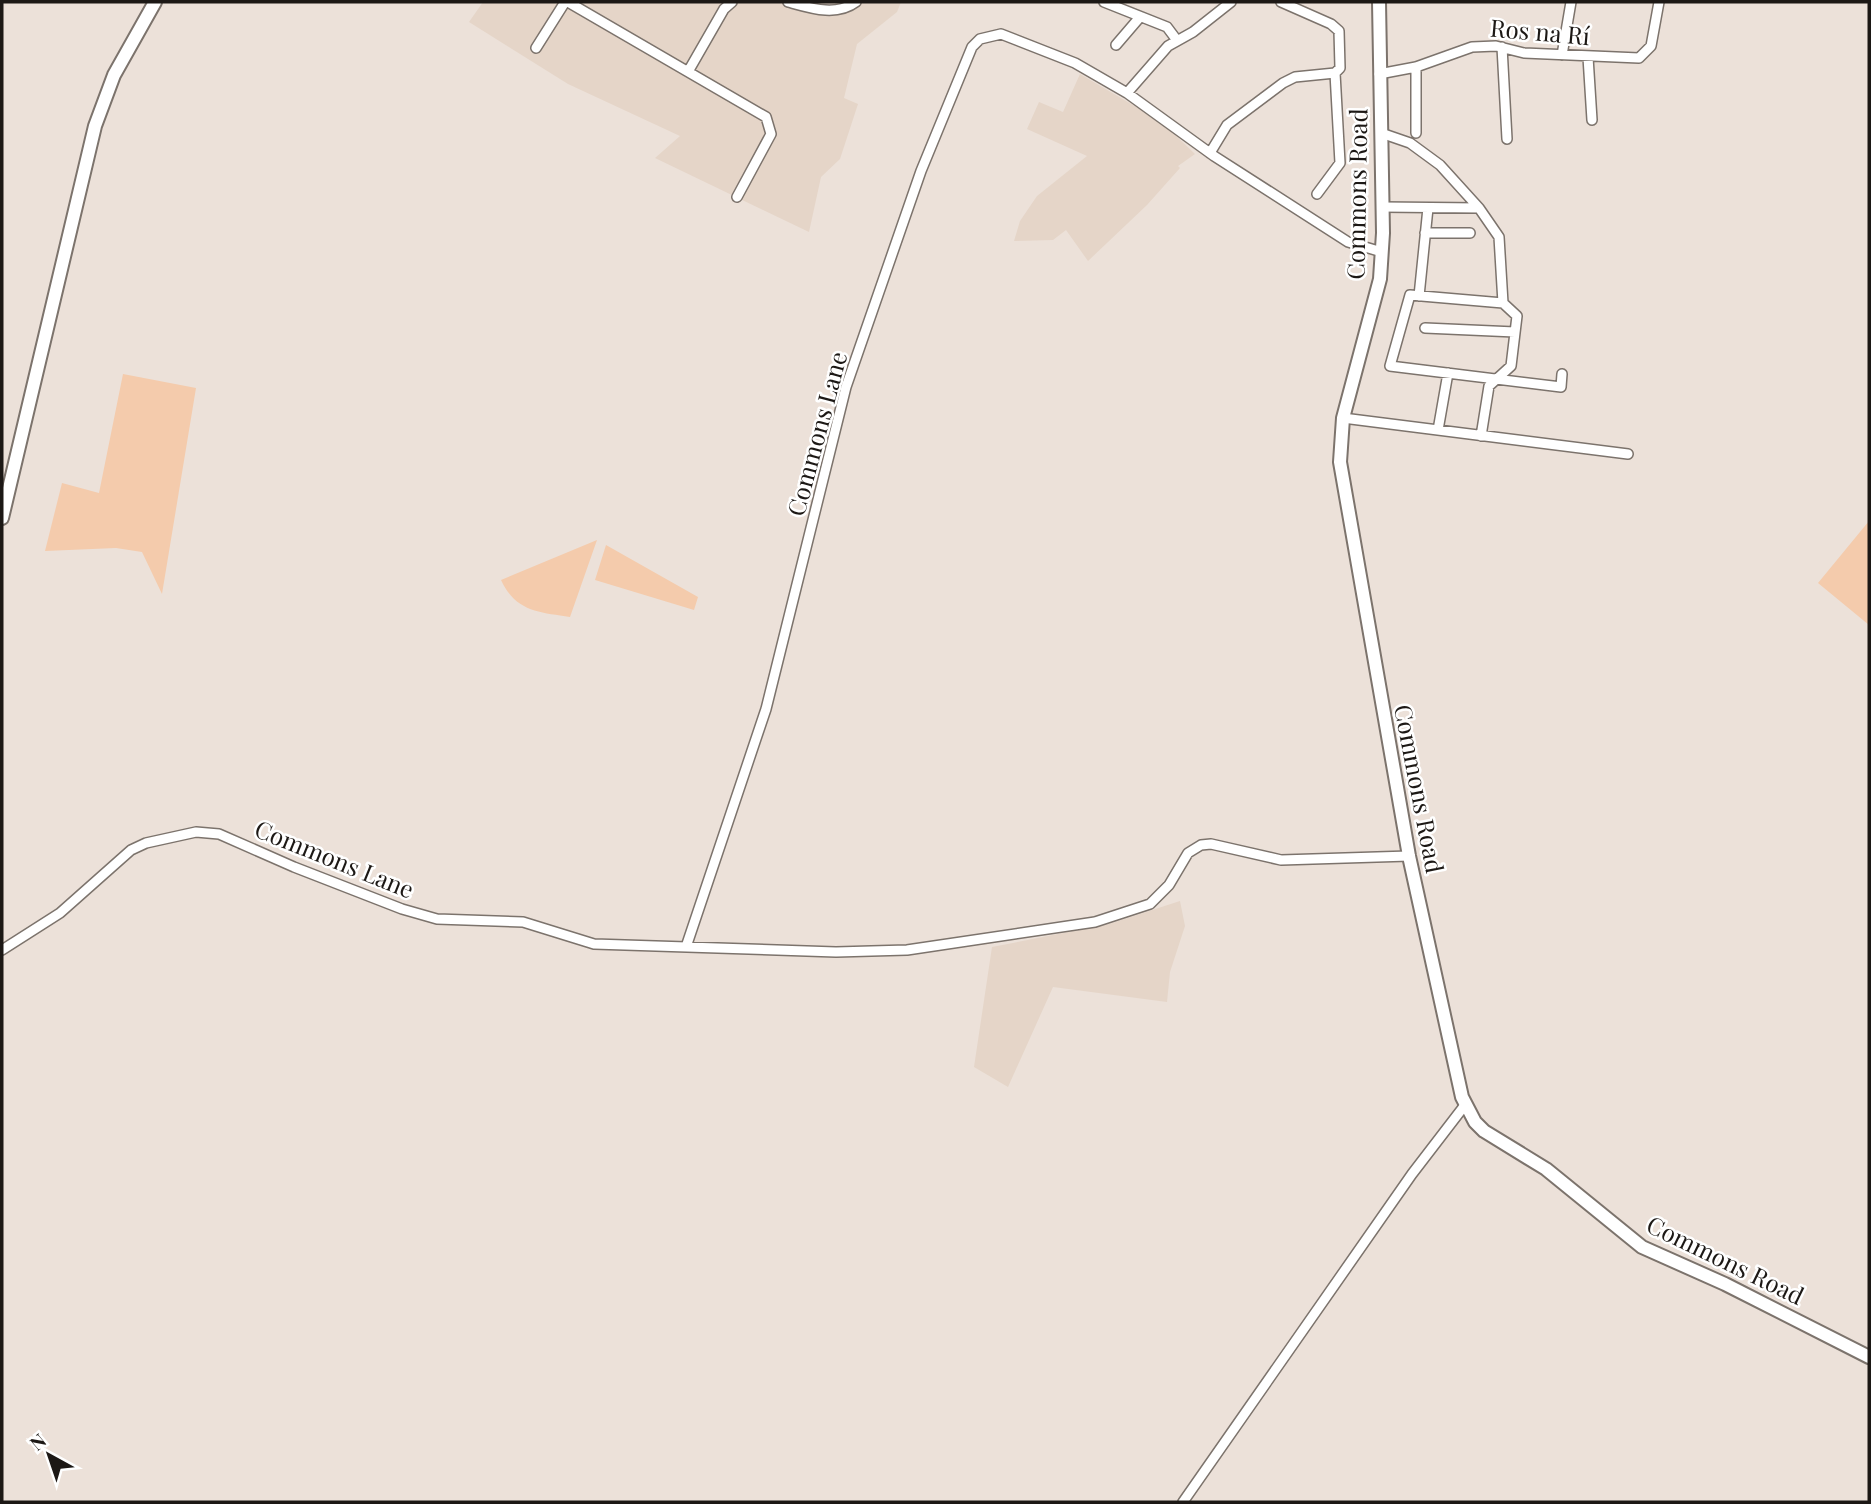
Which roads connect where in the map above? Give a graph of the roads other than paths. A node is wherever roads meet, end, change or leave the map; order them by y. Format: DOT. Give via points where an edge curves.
graph roads {
  1 [pos="155,2"];
  2 [pos="566,2"];
  3 [pos="732,2"];
  4 [pos="788,2"];
  5 [pos="856,2"];
  6 [pos="1104,2"];
  7 [pos="1231,2"];
  8 [pos="1280,2"];
  9 [pos="1379,2"];
  10 [pos="1571,2"];
  11 [pos="1659,2"];
  12 [pos="1140,17"];
  13 [pos="1176,39"];
  14 [pos="1116,45"];
  15 [pos="1502,47"];
  16 [pos="536,48"];
  17 [pos="1562,55"];
  18 [pos="1588,57"];
  19 [pos="1416,67"];
  20 [pos="688,70"];
  21 [pos="1335,73"];
  22 [pos="1380,74"];
  23 [pos="1126,93"];
  24 [pos="1592,120"];
  25 [pos="1381,133"];
  26 [pos="1416,133"];
  27 [pos="1507,139"];
  28 [pos="1210,153"];
  29 [pos="1317,194"];
  30 [pos="737,197"];
  31 [pos="1382,207"];
  32 [pos="1428,208"];
  33 [pos="1479,208"];
  34 [pos="1425,233"];
  35 [pos="1470,233"];
  36 [pos="1382,252"];
  37 [pos="1419,296"];
  38 [pos="1503,303"];
  39 [pos="1425,328"];
  40 [pos="1515,332"];
  41 [pos="1448,373"];
  42 [pos="1562,374"];
  43 [pos="1496,379"];
  44 [pos="1343,418"];
  45 [pos="1438,430"];
  46 [pos="1481,436"];
  47 [pos="1628,454"];
  48 [pos="2,518"];
  49 [pos="1409,856"];
  50 [pos="687,944"];
  51 [pos="2,950"];
  52 [pos="1465,1105"];
  53 [pos="1869,1357"];
  54 [pos="1183,1502"];
  1 -- 48 [label="street" via="114,75 95,126"];
  2 -- 16 [label="street"];
  2 -- 20 [label="street"];
  3 -- 20 [label="street"];
  4 -- 5 [label="street" via="827,10"];
  6 -- 12 [label="street"];
  7 -- 13 [label="street" via="1193,32"];
  8 -- 21 [label="street" via="1339,31 1340,68"];
  9 -- 22 [label="street, Commons Road"];
  10 -- 17 [label="street"];
  11 -- 18 [label="street, Ros na Rí" via="1654,37 1646,53 1631,59"];
  12 -- 13 [label="street" via="1167,27"];
  12 -- 14 [label="street"];
  13 -- 23 [label="street"];
  15 -- 17 [label="street, Ros na Rí"];
  15 -- 19 [label="street, Ros na Rí" via="1472,47"];
  15 -- 27 [label="street"];
  17 -- 18 [label="street, Ros na Rí"];
  18 -- 24 [label="street"];
  19 -- 22 [label="street, Ros na Rí"];
  19 -- 26 [label="street"];
  20 -- 30 [label="street" via="756,109 770,125 771,135"];
  21 -- 28 [label="street" via="1294,77 1283,83 1227,125"];
  21 -- 29 [label="street" via="1340,163"];
  22 -- 25 [label="street, Commons Road"];
  23 -- 28 [label="street, Commons Lane"];
  23 -- 50 [label="street, Commons Lane" via="1075,63 1001,34 980,39 972,47 921,171 846,387 766,709"];
  25 -- 31 [label="street, Commons Road"];
  25 -- 33 [label="street" via="1410,143 1440,165"];
  28 -- 36 [label="street, Commons Lane" via="1348,242"];
  31 -- 32 [label="street"];
  31 -- 36 [label="street, Commons Road"];
  32 -- 33 [label="street"];
  32 -- 34 [label="street"];
  33 -- 38 [label="street" via="1499,237"];
  34 -- 35 [label="street"];
  34 -- 37 [label="street"];
  36 -- 44 [label="street, Commons Road" via="1373,313"];
  37 -- 38 [label="street"];
  37 -- 41 [label="street" via="1410,295 1390,366"];
  38 -- 40 [label="street" via="1517,316"];
  39 -- 40 [label="street"];
  40 -- 43 [label="street" via="1511,366"];
  41 -- 43 [label="street"];
  41 -- 45 [label="street"];
  42 -- 43 [label="street" via="1561,387"];
  43 -- 46 [label="street" via="1489,386"];
  44 -- 45 [label="street"];
  44 -- 49 [label="street, Commons Road" via="1342,488"];
  45 -- 46 [label="street"];
  46 -- 47 [label="street"];
  49 -- 50 [label="street, Commons Lane" via="1281,860 1211,844 1188,853 1169,885 1150,904 1095,922 887,952"];
  49 -- 52 [label="street, Commons Road"];
  50 -- 51 [label="street, Commons Lane" via="594,944 523,922 437,919 209,832 131,850 60,913"];
  52 -- 53 [label="street, Commons Road" via="1484,1130 1546,1169 1642,1247"];
  52 -- 54 [label="street"];
}
